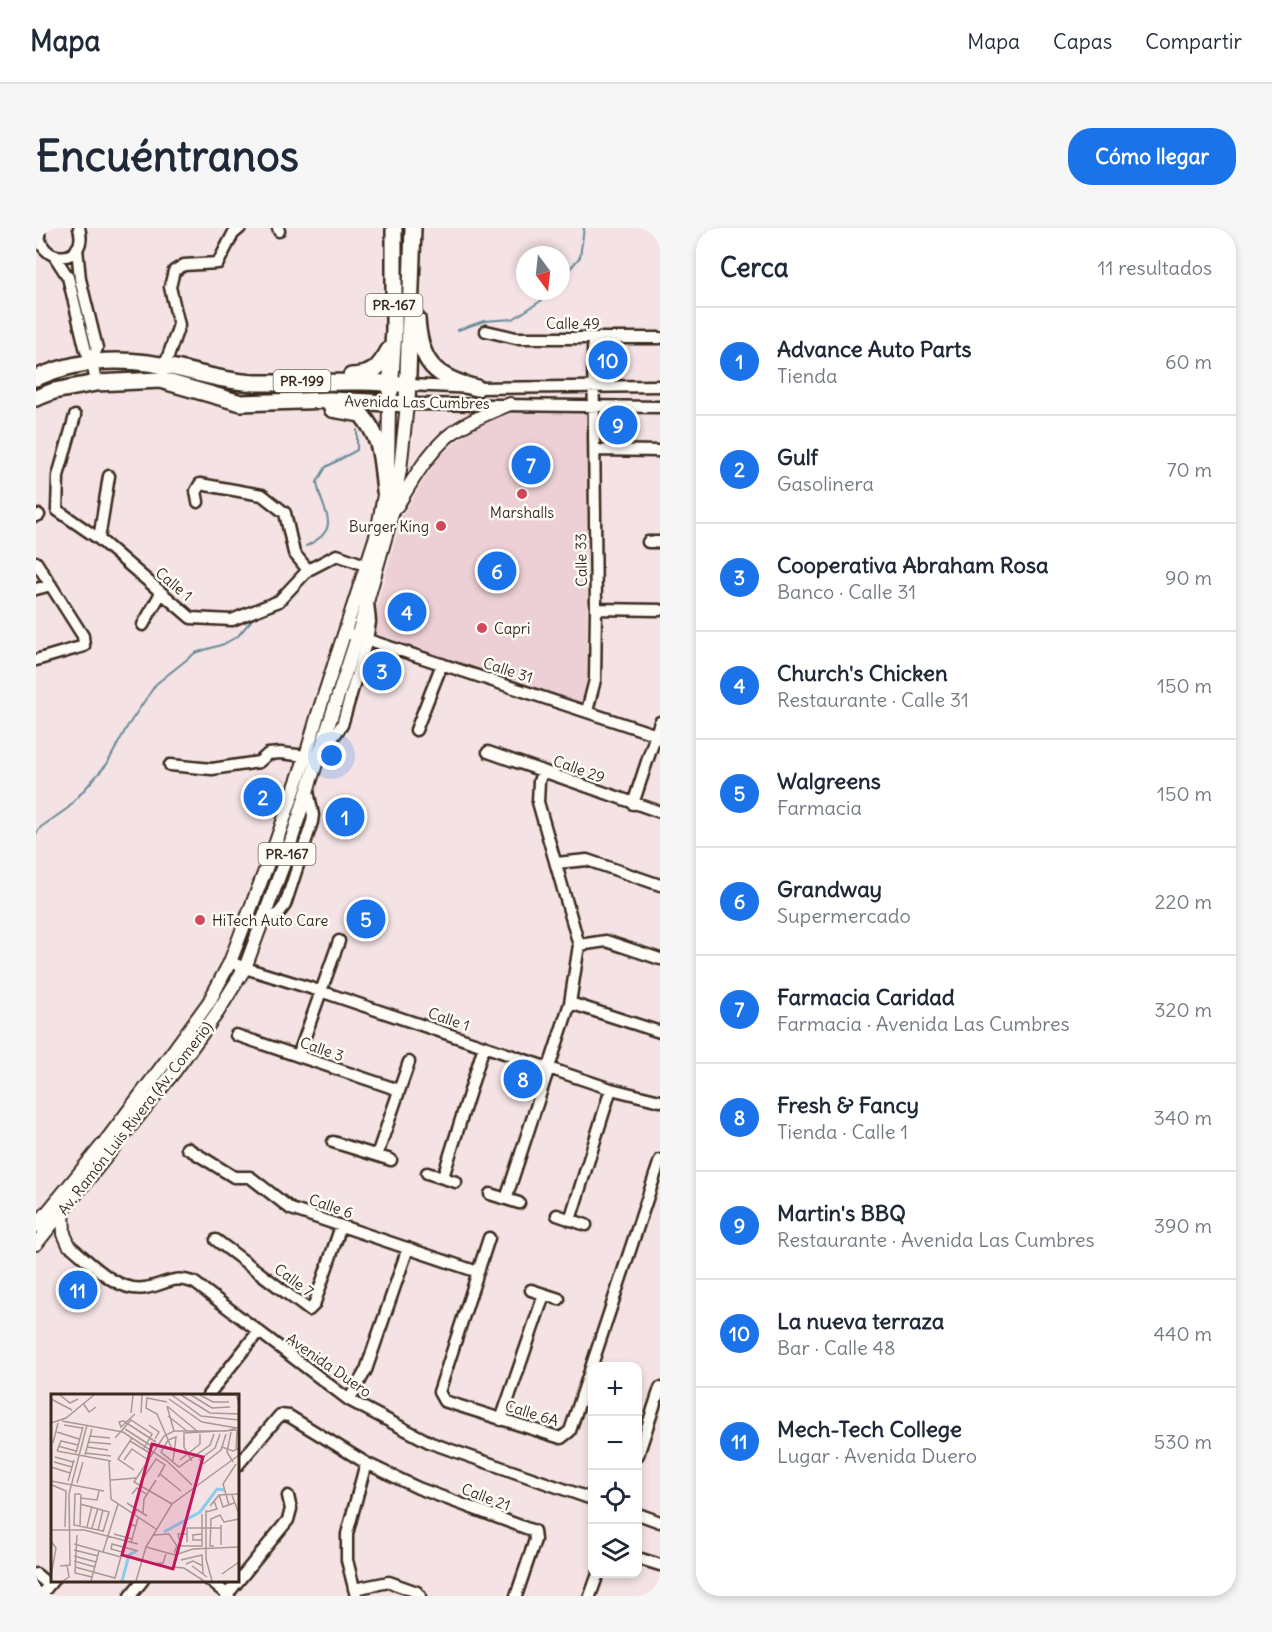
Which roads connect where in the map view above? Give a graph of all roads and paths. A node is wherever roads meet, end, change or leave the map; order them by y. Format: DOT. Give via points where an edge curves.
graph roads {
  1 [pos="79,228"];
  2 [pos="240,228"];
  3 [pos="394,228"];
  4 [pos="413,228"];
  5 [pos="38,232"];
  6 [pos="77,248"];
  7 [pos="39,250"];
  8 [pos="55,257"];
  9 [pos="412,273"];
  10 [pos="486,331"];
  11 [pos="592,338"];
  12 [pos="660,338"];
  13 [pos="392,344"];
  14 [pos="92,362"];
  15 [pos="162,373"];
  16 [pos="36,378"];
  17 [pos="274,381"];
  18 [pos="96,383"];
  19 [pos="390,383"];
  20 [pos="408,385"];
  21 [pos="593,386"];
  22 [pos="660,386"];
  23 [pos="477,388"];
  24 [pos="36,398"];
  25 [pos="254,403"];
  26 [pos="389,404"];
  27 [pos="407,404"];
  28 [pos="510,404"];
  29 [pos="660,406"];
  30 [pos="593,407"];
  31 [pos="75,416"];
  32 [pos="595,450"];
  33 [pos="660,451"];
  34 [pos="109,476"];
  35 [pos="385,491"];
  36 [pos="198,502"];
  37 [pos="392,514"];
  38 [pos="99,539"];
  39 [pos="648,542"];
  40 [pos="660,542"];
  41 [pos="36,562"];
  42 [pos="368,566"];
  43 [pos="308,570"];
  44 [pos="51,585"];
  45 [pos="36,589"];
  46 [pos="160,593"];
  47 [pos="596,609"];
  48 [pos="660,610"];
  49 [pos="143,625"];
  50 [pos="357,636"];
  51 [pos="36,660"];
  52 [pos="442,664"];
  53 [pos="587,711"];
  54 [pos="660,722"];
  55 [pos="416,730"];
  56 [pos="658,736"];
  57 [pos="488,752"];
  58 [pos="306,756"];
  59 [pos="170,765"];
  60 [pos="543,771"];
  61 [pos="633,804"];
  62 [pos="660,812"];
  63 [pos="556,863"];
  64 [pos="660,885"];
  65 [pos="339,941"];
  66 [pos="579,945"];
  67 [pos="660,959"];
  68 [pos="230,962"];
  69 [pos="245,968"];
  70 [pos="320,991"];
  71 [pos="570,1003"];
  72 [pos="660,1032"];
  73 [pos="236,1035"];
  74 [pos="484,1046"];
  75 [pos="298,1056"];
  76 [pos="409,1062"];
  77 [pos="549,1068"];
  78 [pos="611,1089"];
  79 [pos="399,1090"];
  80 [pos="660,1101"];
  81 [pos="333,1142"];
  82 [pos="187,1148"];
  83 [pos="378,1155"];
  84 [pos="392,1160"];
  85 [pos="660,1160"];
  86 [pos="427,1173"];
  87 [pos="443,1177"];
  88 [pos="456,1182"];
  89 [pos="490,1194"];
  90 [pos="506,1199"];
  91 [pos="519,1203"];
  92 [pos="63,1210"];
  93 [pos="557,1215"];
  94 [pos="570,1220"];
  95 [pos="586,1225"];
  96 [pos="36,1226"];
  97 [pos="341,1226"];
  98 [pos="489,1238"];
  99 [pos="216,1240"];
  100 [pos="37,1242"];
  101 [pos="69,1245"];
  102 [pos="408,1248"];
  103 [pos="478,1272"];
  104 [pos="531,1290"];
  105 [pos="544,1295"];
  106 [pos="559,1299"];
  107 [pos="258,1332"];
  108 [pos="660,1388"];
  109 [pos="209,1394"];
  110 [pos="349,1400"];
  111 [pos="657,1405"];
  112 [pos="501,1420"];
  113 [pos="642,1444"];
  114 [pos="366,1463"];
  115 [pos="238,1465"];
  116 [pos="288,1496"];
  117 [pos="588,1498"];
  118 [pos="642,1515"];
  119 [pos="660,1522"];
  120 [pos="642,1559"];
  121 [pos="660,1565"];
  122 [pos="36,1574"];
  123 [pos="597,1578"];
  124 [pos="142,1581"];
  125 [pos="210,1581"];
  126 [pos="51,1582"];
  127 [pos="355,1593"];
  128 [pos="40,1596"];
  129 [pos="130,1596"];
  130 [pos="228,1596"];
  131 [pos="420,1596"];
  132 [pos="516,1596"];
  133 [pos="590,1596"];
  1 -- 6 [label="street"];
  2 -- 15 [label="street" via="218,263 184,265 174,271 170,287 179,325"];
  3 -- 13 [label="highway, Av. Ramón Luis Rivera (Av. Comerío) / PR-167"];
  4 -- 9 [label="highway, Av. Ramón Luis Rivera (Av. Comerío) / PR-167"];
  5 -- 7 [label="street"];
  6 -- 8 [label="street" via="68,255"];
  6 -- 14 [label="street" via="80,279 98,348"];
  7 -- 8 [label="street"];
  8 -- 14 [label="street" via="68,277"];
  9 -- 20 [label="highway, Av. Ramón Luis Rivera (Av. Comerío) / PR-167"];
  9 -- 23 [label="highway" via="418,336 426,360 443,376"];
  10 -- 11 [label="street, Calle 49" via="516,338"];
  11 -- 12 [label="street, Calle 49"];
  11 -- 21 [label="street, Calle 33"];
  13 -- 17 [label="highway" via="381,365 367,374"];
  13 -- 19 [label="highway, Av. Ramón Luis Rivera (Av. Comerío) / PR-167"];
  14 -- 15 [label="highway, Avenida Las Cumbres / PR-199" via="129,360"];
  14 -- 16 [label="highway, Avenida Las Cumbres / PR-199"];
  14 -- 18 [label="street"];
  15 -- 17 [label="highway, Avenida Las Cumbres / PR-199" via="257,383"];
  15 -- 18 [label="highway, Avenida Las Cumbres / PR-199"];
  15 -- 25 [label="highway, Avenida Las Cumbres / PR-199" via="241,403"];
  17 -- 19 [label="highway, Avenida Las Cumbres / PR-199"];
  18 -- 24 [label="highway, Avenida Las Cumbres / PR-199"];
  19 -- 20 [label="highway, Avenida Las Cumbres / PR-199"];
  19 -- 26 [label="highway, Av. Ramón Luis Rivera (Av. Comerío) / PR-167"];
  20 -- 23 [label="street, Avenida Las Cumbres / PR-199"];
  20 -- 27 [label="highway, Av. Ramón Luis Rivera (Av. Comerío) / PR-167"];
  21 -- 22 [label="street, Avenida Las Cumbres / PR-199"];
  21 -- 23 [label="street, Avenida Las Cumbres / PR-199"];
  21 -- 30 [label="street, Calle 33"];
  25 -- 26 [label="highway, Avenida Las Cumbres / PR-199" via="331,400"];
  25 -- 35 [label="highway" via="361,414 379,442"];
  26 -- 27 [label="highway, Avenida Las Cumbres / PR-199"];
  26 -- 35 [label="main road, Av. Ramón Luis Rivera (Av. Comerío) / PR-167"];
  27 -- 28 [label="street, Avenida Las Cumbres / PR-199"];
  27 -- 37 [label="main road, Av. Ramón Luis Rivera (Av. Comerío) / PR-167"];
  28 -- 30 [label="street, Avenida Las Cumbres / PR-199"];
  28 -- 37 [label="main road" via="478,417 448,437 420,468"];
  29 -- 30 [label="street, Avenida Las Cumbres / PR-199"];
  30 -- 32 [label="street, Calle 33"];
  31 -- 38 [label="street, Calle 1" via="58,476 57,510"];
  32 -- 33 [label="street"];
  32 -- 47 [label="street, Calle 33"];
  34 -- 38 [label="street"];
  35 -- 42 [label="main road, Av. Ramón Luis Rivera (Av. Comerío) / PR-167"];
  36 -- 43 [label="street" via="196,490 200,484 262,495 285,513 294,553"];
  37 -- 50 [label="main road, Av. Ramón Luis Rivera (Av. Comerío) / PR-167"];
  38 -- 46 [label="street, Calle 1"];
  39 -- 40 [label="street"];
  41 -- 44 [label="street"];
  42 -- 43 [label="street, Calle 1" via="337,555"];
  42 -- 50 [label="main road, Av. Ramón Luis Rivera (Av. Comerío) / PR-167"];
  43 -- 46 [label="street, Calle 1" via="279,601 232,620 191,618"];
  44 -- 45 [label="street"];
  44 -- 51 [label="street" via="83,636 84,646"];
  46 -- 49 [label="street"];
  47 -- 48 [label="street"];
  47 -- 53 [label="street, Calle 33" via="595,680"];
  50 -- 52 [label="street, Calle 31"];
  50 -- 58 [label="main road, Av. Ramón Luis Rivera (Av. Comerío) / PR-167" via="318,714"];
  50 -- 69 [label="main road, Av. Ramón Luis Rivera (Av. Comerío) / PR-167" via="284,863"];
  52 -- 53 [label="street, Calle 31"];
  52 -- 55 [label="street"];
  53 -- 56 [label="street, Calle 31"];
  54 -- 56 [label="street"];
  56 -- 61 [label="street"];
  57 -- 60 [label="street, Calle 29"];
  58 -- 59 [label="street" via="268,754 259,762 212,769"];
  58 -- 68 [label="main road, Av. Ramón Luis Rivera (Av. Comerío) / PR-167"];
  60 -- 61 [label="street, Calle 29"];
  60 -- 63 [label="street" via="538,802"];
  61 -- 62 [label="street, Calle 29"];
  63 -- 64 [label="street" via="587,860"];
  63 -- 66 [label="street"];
  65 -- 70 [label="street"];
  66 -- 67 [label="street" via="606,941"];
  66 -- 71 [label="street"];
  68 -- 69 [label="street, Calle 1"];
  68 -- 96 [label="main road, Av. Ramón Luis Rivera (Av. Comerío) / PR-167" via="209,1002 108,1138"];
  69 -- 70 [label="street, Calle 1"];
  69 -- 92 [label="main road, Av. Ramón Luis Rivera (Av. Comerío) / PR-167" via="174,1072"];
  70 -- 74 [label="street, Calle 1"];
  70 -- 75 [label="street"];
  71 -- 72 [label="street"];
  71 -- 77 [label="street"];
  73 -- 75 [label="street, Calle 3"];
  74 -- 77 [label="street, Calle 1"];
  74 -- 87 [label="street"];
  75 -- 79 [label="street, Calle 3"];
  76 -- 79 [label="street"];
  77 -- 78 [label="street, Calle 1"];
  77 -- 90 [label="street"];
  78 -- 80 [label="street, Calle 1"];
  78 -- 94 [label="street"];
  79 -- 83 [label="street"];
  81 -- 83 [label="street"];
  82 -- 97 [label="street, Calle 6" via="234,1177 250,1177 291,1209"];
  83 -- 84 [label="street"];
  85 -- 112 [label="street, Calle 6A" via="570,1431 561,1438"];
  86 -- 87 [label="street"];
  87 -- 88 [label="street"];
  89 -- 90 [label="street"];
  90 -- 91 [label="street"];
  92 -- 100 [label="main road, Av. Ramón Luis Rivera (Av. Comerío) / PR-167"];
  92 -- 101 [label="main road" via="64,1234"];
  93 -- 94 [label="street"];
  94 -- 95 [label="street"];
  97 -- 99 [label="street, Calle 7" via="309,1310"];
  97 -- 102 [label="street, Calle 6"];
  98 -- 103 [label="street, Calle 6A"];
  100 -- 101 [label="main road" via="58,1239"];
  101 -- 107 [label="street, Avenida Duero" via="126,1287 145,1288 177,1279 195,1283"];
  102 -- 103 [label="street, Calle 6"];
  102 -- 110 [label="street" via="366,1370"];
  103 -- 112 [label="street, Calle 6A" via="439,1392 444,1401"];
  104 -- 105 [label="street"];
  105 -- 106 [label="street"];
  105 -- 112 [label="street"];
  107 -- 109 [label="street"];
  107 -- 110 [label="street, Avenida Duero"];
  108 -- 111 [label="street"];
  110 -- 117 [label="street, Avenida Duero" via="431,1443"];
  111 -- 113 [label="street"];
  114 -- 115 [label="street" via="289,1416 280,1415"];
  114 -- 127 [label="street" via="347,1534 346,1560"];
  114 -- 132 [label="street, Calle 21" via="418,1488 534,1532 535,1540"];
  116 -- 130 [label="street" via="288,1520"];
  118 -- 119 [label="street"];
  120 -- 121 [label="street"];
  122 -- 126 [label="street"];
  123 -- 133 [label="street"];
  124 -- 129 [label="street"];
  125 -- 130 [label="street"];
  126 -- 128 [label="street"];
  127 -- 131 [label="street" via="389,1582"];
}
